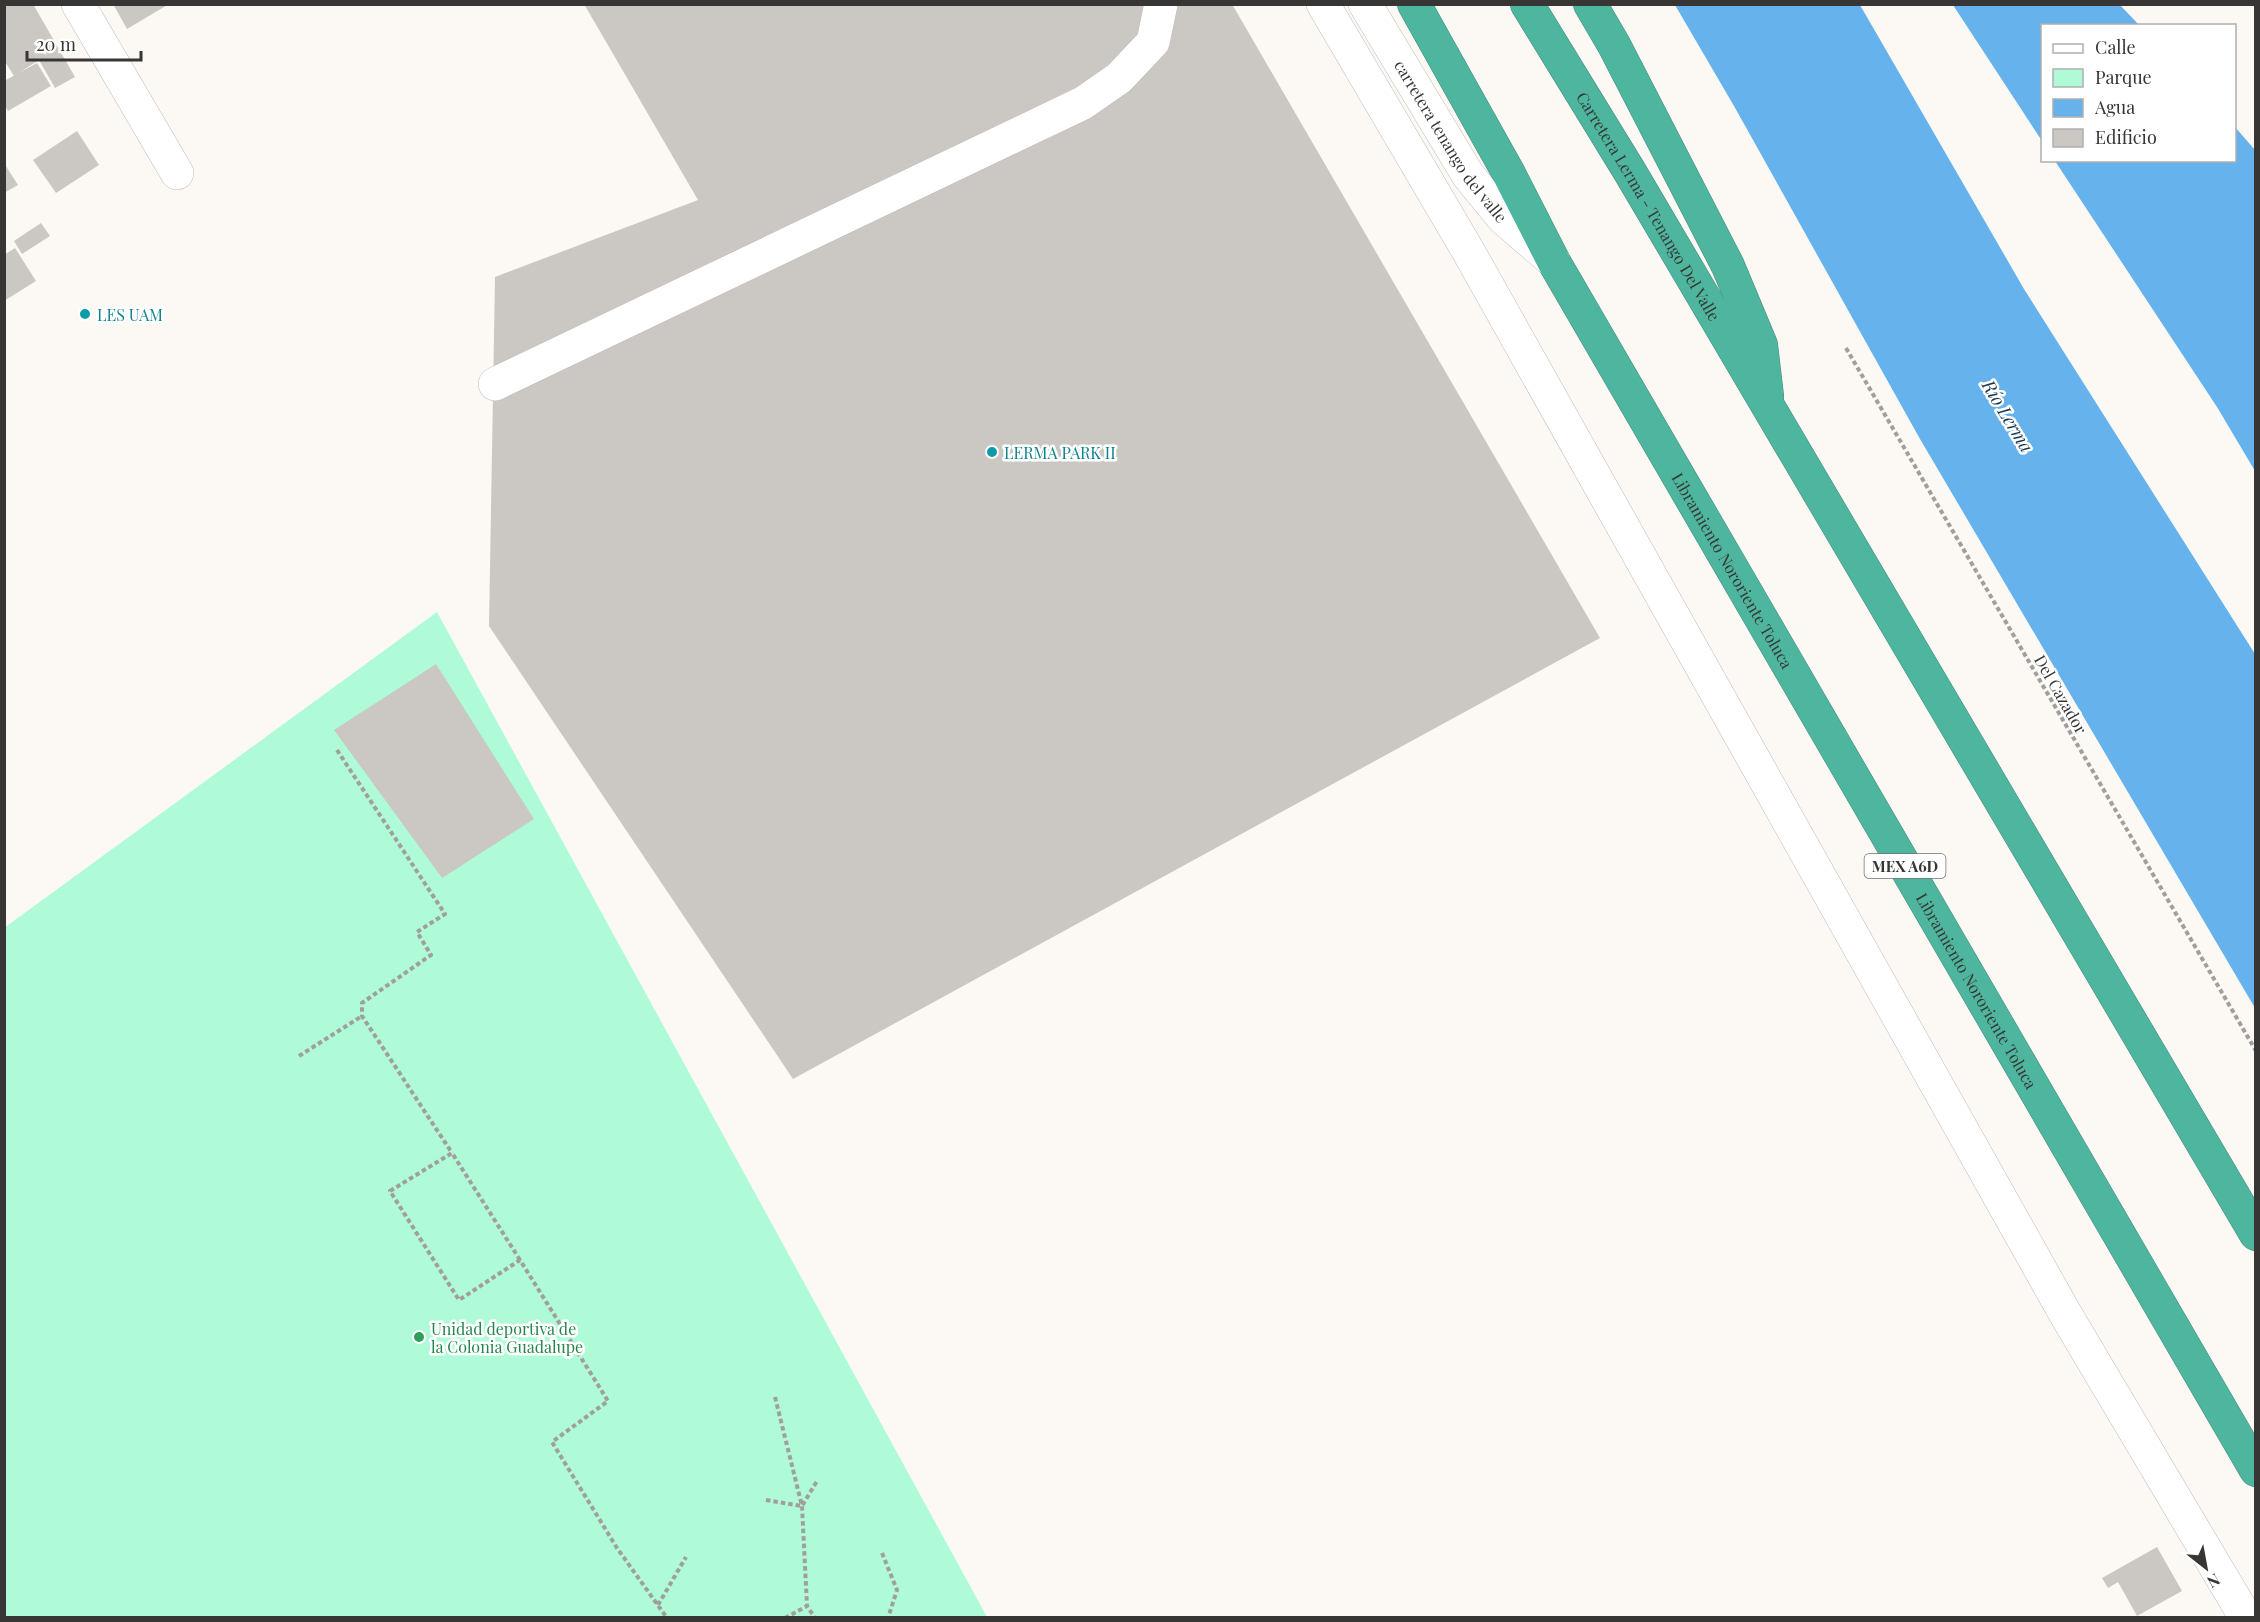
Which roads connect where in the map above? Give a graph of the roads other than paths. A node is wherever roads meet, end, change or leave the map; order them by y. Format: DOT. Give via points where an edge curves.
graph roads {
  1 [pos="78,4"];
  2 [pos="1161,4"];
  3 [pos="1323,4"];
  4 [pos="1365,4"];
  5 [pos="1414,4"];
  6 [pos="1527,4"];
  7 [pos="1590,4"];
  8 [pos="177,173"];
  9 [pos="1554,261"];
  10 [pos="495,384"];
  11 [pos="1768,407"];
  12 [pos="2256,1234"];
  13 [pos="2256,1470"];
  14 [pos="2246,1617"];
  1 -- 8 [label="street"];
  2 -- 10 [label="street" via="1153,42 1119,78 1083,103"];
  3 -- 14 [label="street" via="1479,270 2066,1315"];
  4 -- 9 [label="street, carretera tenango del valle" via="1468,175 1503,219"];
  5 -- 9 [label="highway, Libramiento Nororiente Toluca"];
  6 -- 11 [label="highway, Carretera Lerma - Tenango Del Valle"];
  7 -- 11 [label="highway" via="1728,266 1761,345"];
  9 -- 13 [label="highway, Libramiento Nororiente Toluca / MEX A6D"];
  11 -- 12 [label="highway"];
}
